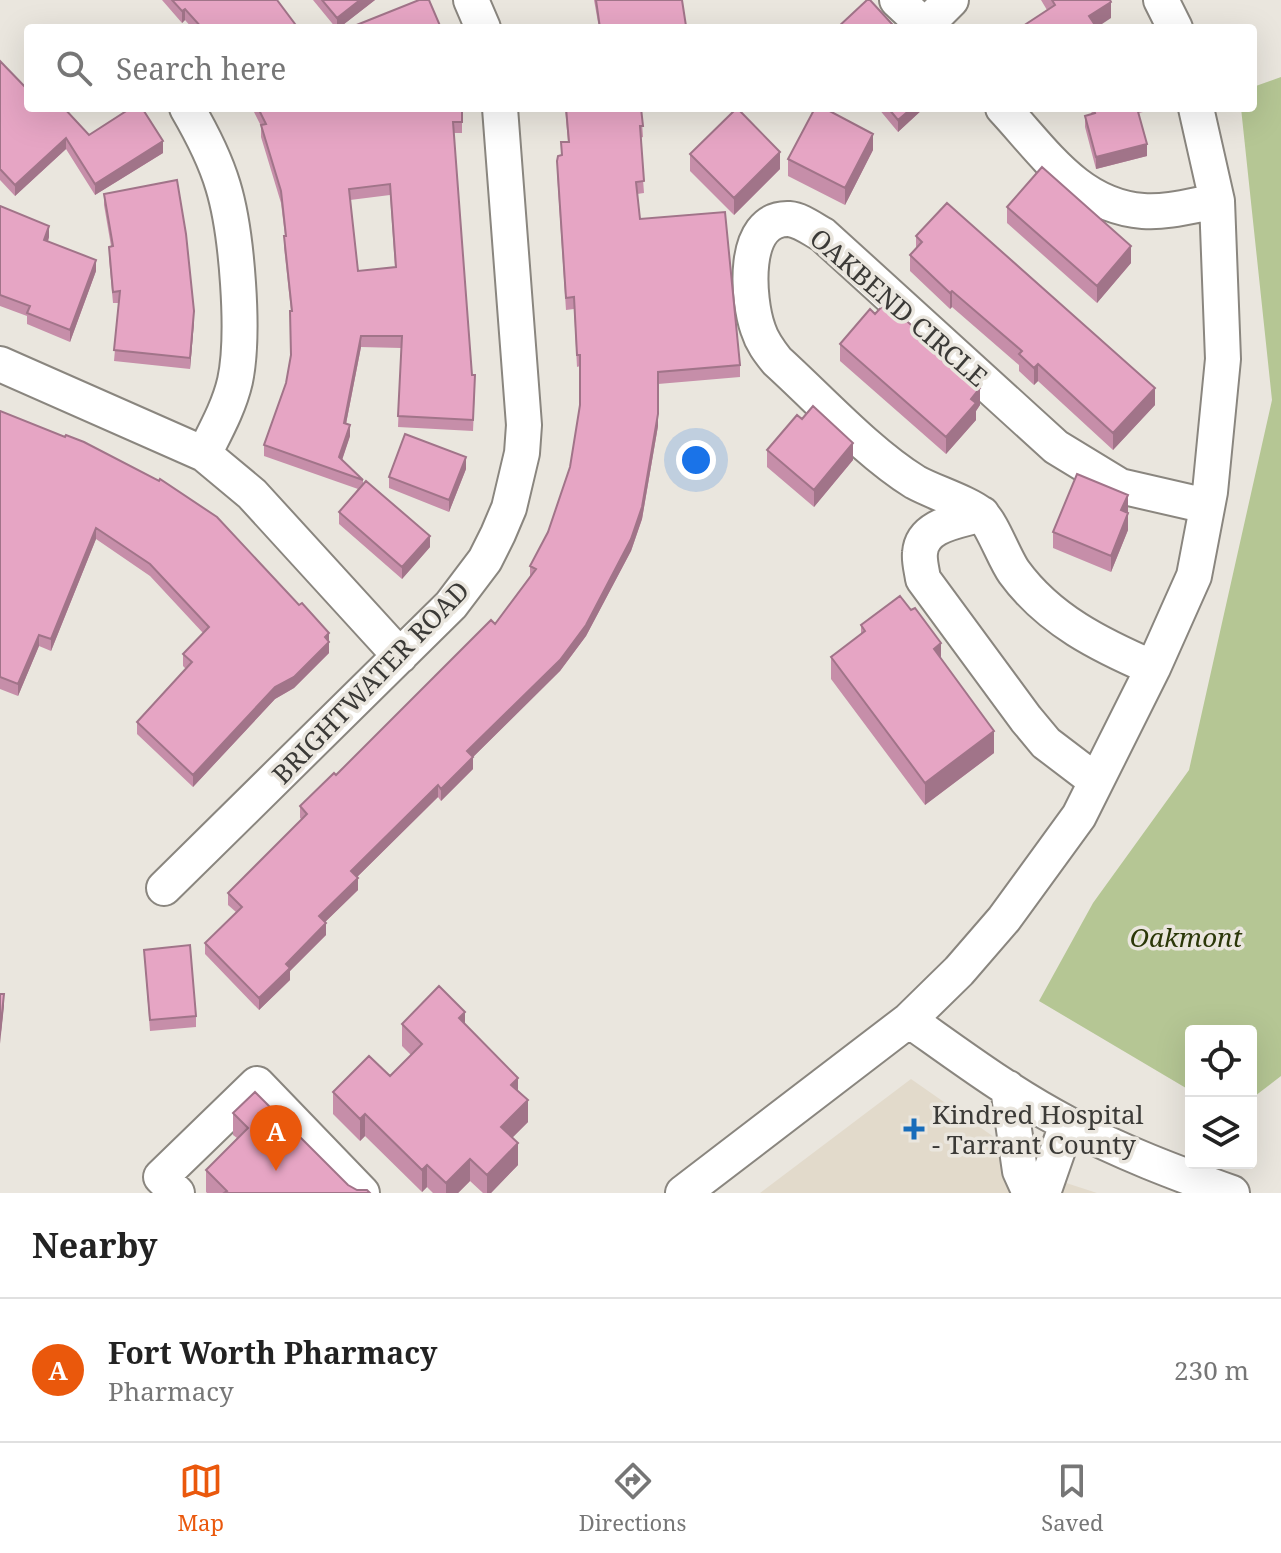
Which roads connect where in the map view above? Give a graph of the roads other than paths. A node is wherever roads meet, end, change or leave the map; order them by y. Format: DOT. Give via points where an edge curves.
graph roads {
  1 [pos="471,0"];
  2 [pos="897,0"];
  3 [pos="951,0"];
  4 [pos="1161,0"];
  5 [pos="481,24"];
  6 [pos="923,24"];
  7 [pos="929,24"];
  8 [pos="1173,24"];
  9 [pos="189,112"];
  10 [pos="500,112"];
  11 [pos="1007,112"];
  12 [pos="1197,112"];
  13 [pos="1217,201"];
  14 [pos="0,364"];
  15 [pos="204,454"];
  16 [pos="1207,506"];
  17 [pos="982,514"];
  18 [pos="400,656"];
  19 [pos="1153,668"];
  20 [pos="1096,781"];
  21 [pos="164,888"];
  22 [pos="909,1020"];
  23 [pos="1008,1088"];
  24 [pos="1067,1124"];
  25 [pos="177,1193"];
  26 [pos="362,1193"];
  27 [pos="683,1193"];
  28 [pos="1030,1193"];
  29 [pos="1043,1193"];
  30 [pos="1232,1193"];
  1 -- 5 [label="street"];
  2 -- 6 [label="street"];
  3 -- 7 [label="street"];
  4 -- 8 [label="street"];
  9 -- 15 [label="street" via="223,186 239,312 235,379"];
  10 -- 18 [label="street, BRIGHTWATER ROAD" via="522,453 509,508 485,560 451,605"];
  11 -- 13 [label="street" via="1077,188 1109,205 1145,211"];
  12 -- 13 [label="street"];
  13 -- 16 [label="street" via="1223,359"];
  14 -- 15 [label="street"];
  15 -- 18 [label="street" via="252,494"];
  16 -- 17 [label="street, OAKBEND CIRCLE" via="1120,486 1086,467 1056,447 823,235 788,219 773,223 761,233 750,263 753,315 766,347 883,458 914,481"];
  16 -- 19 [label="street" via="1194,576"];
  17 -- 19 [label="street" via="1012,569 1048,608 1070,627"];
  17 -- 20 [label="street" via="925,536 920,552 923,579 1046,743"];
  18 -- 21 [label="street, BRIGHTWATER ROAD"];
  19 -- 20 [label="street"];
  20 -- 22 [label="street" via="1079,816 1004,919"];
  22 -- 23 [label="street"];
  22 -- 27 [label="street"];
  23 -- 24 [label="street"];
  23 -- 28 [label="street" via="1020,1171"];
  24 -- 29 [label="street"];
  24 -- 30 [label="street" via="1171,1172"];
  25 -- 26 [label="street" via="161,1177 257,1084"];
}
